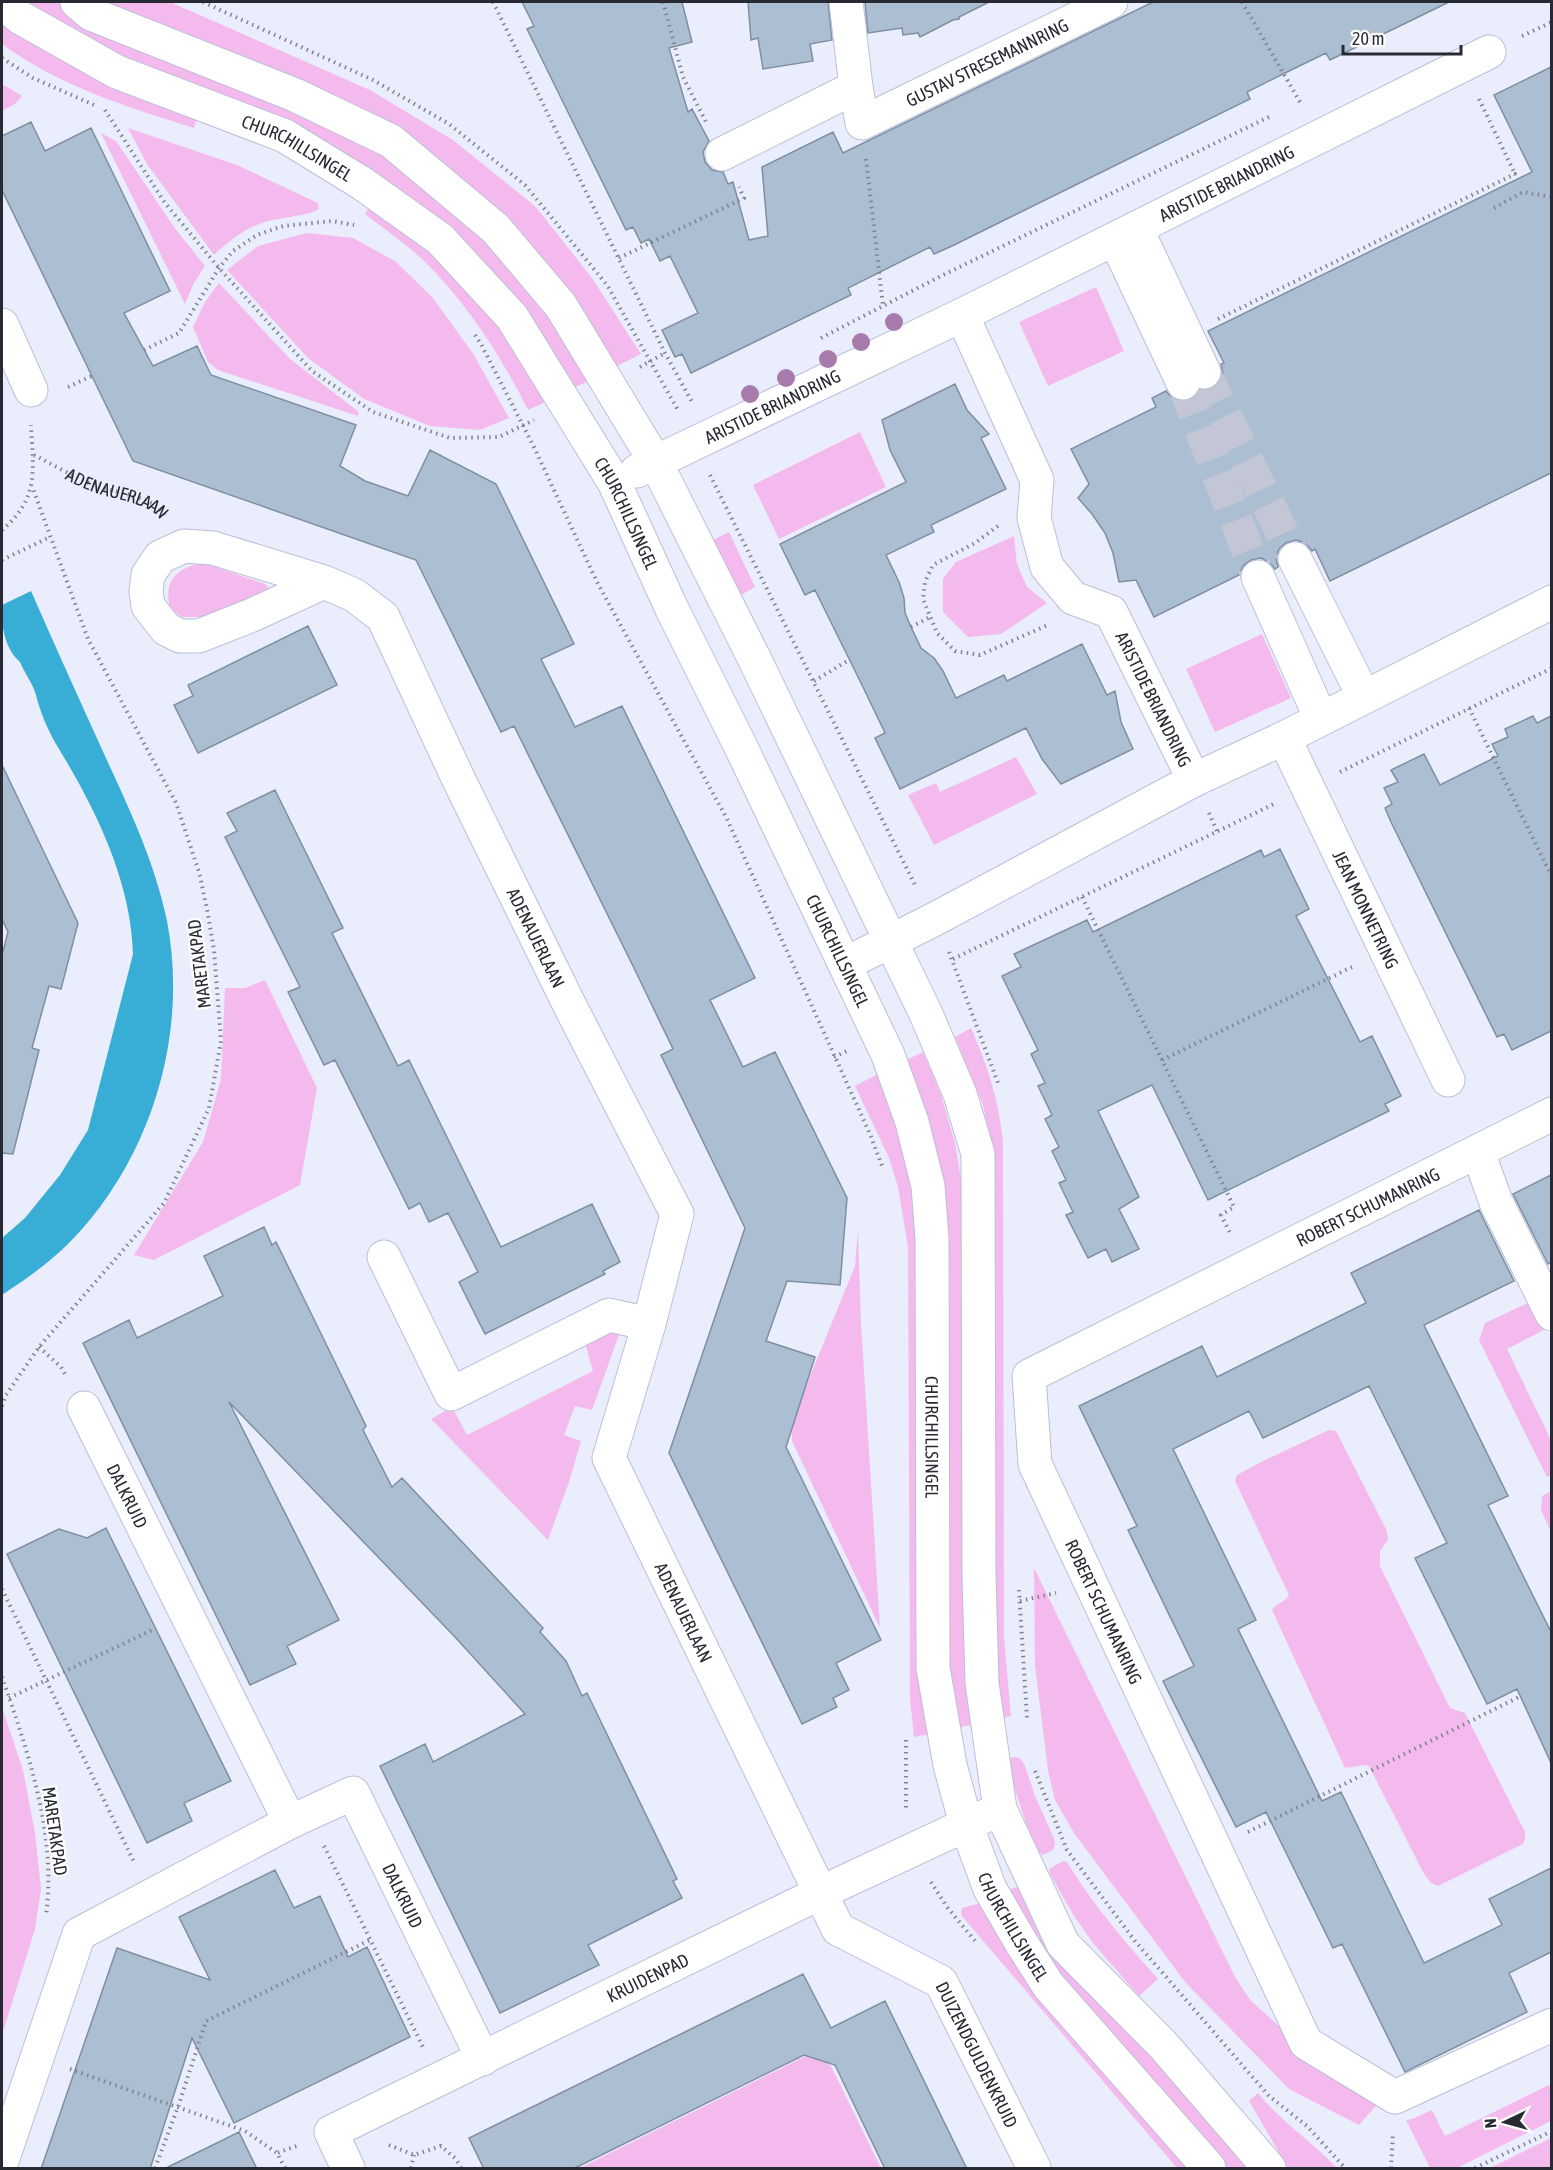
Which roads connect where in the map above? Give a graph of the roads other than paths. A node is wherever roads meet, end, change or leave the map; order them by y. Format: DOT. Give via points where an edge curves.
graph roads {
  1 [pos="77,2"];
  2 [pos="846,2"];
  3 [pos="1111,2"];
  4 [pos="2,3"];
  5 [pos="1476,59"];
  6 [pos="856,87"];
  7 [pos="722,154"];
  8 [pos="1125,234"];
  9 [pos="962,315"];
  10 [pos="2,325"];
  11 [pos="31,405"];
  12 [pos="656,463"];
  13 [pos="614,482"];
  14 [pos="1296,559"];
  15 [pos="1258,577"];
  16 [pos="324,582"];
  17 [pos="1551,602"];
  18 [pos="1364,697"];
  19 [pos="1321,719"];
  20 [pos="1284,738"];
  21 [pos="1194,780"];
  22 [pos="890,942"];
  23 [pos="845,964"];
  24 [pos="1448,1080"];
  25 [pos="1551,1114"];
  26 [pos="1478,1152"];
  27 [pos="384,1257"];
  28 [pos="1551,1314"];
  29 [pos="648,1324"];
  30 [pos="84,1408"];
  31 [pos="1000,1809"];
  32 [pos="299,1818"];
  33 [pos="966,1824"];
  34 [pos="822,1892"];
  35 [pos="1551,2025"];
  36 [pos="483,2059"];
  37 [pos="2,2161"];
  38 [pos="348,2169"];
  39 [pos="1034,2169"];
  40 [pos="1209,2169"];
  41 [pos="1269,2169"];
  1 -- 12 [label="street, CHURCHILLSINGEL" via="91,14 296,95 392,141 496,229 561,306"];
  2 -- 6 [label="street"];
  3 -- 6 [label="street, GUSTAV STRESEMANNRING" via="862,123"];
  4 -- 13 [label="street, CHURCHILLSINGEL" via="21,18 117,72 285,136 440,238 512,317"];
  5 -- 8 [label="street, ARISTIDE BRIANDRING"];
  6 -- 7 [label="street"];
  8 -- 8 [label="street" via="1194,378 1186,334"];
  8 -- 9 [label="street, ARISTIDE BRIANDRING"];
  9 -- 12 [label="street, ARISTIDE BRIANDRING"];
  9 -- 21 [label="street, ARISTIDE BRIANDRING" via="1037,480 1034,518 1047,567 1073,598 1111,612"];
  10 -- 11 [label="street"];
  12 -- 13 [label="street, ARISTIDE BRIANDRING"];
  12 -- 22 [label="street, CHURCHILLSINGEL"];
  13 -- 23 [label="street, CHURCHILLSINGEL"];
  14 -- 18 [label="street"];
  15 -- 19 [label="street"];
  16 -- 16 [label="street, ADENAUERLAAN" via="213,548 184,546 160,557 152,566 146,591 148,606 166,629 180,636 199,636"];
  16 -- 29 [label="street, ADENAUERLAAN" via="354,595 383,617 571,1008 677,1214"];
  17 -- 18 [label="street"];
  18 -- 19 [label="street"];
  19 -- 20 [label="street"];
  20 -- 21 [label="street"];
  20 -- 24 [label="street, JEAN MONNETRING"];
  21 -- 22 [label="street, ARISTIDE BRIANDRING"];
  22 -- 23 [label="street, ARISTIDE BRIANDRING"];
  22 -- 31 [label="street, CHURCHILLSINGEL" via="960,1094 978,1154 982,1683"];
  23 -- 33 [label="street, CHURCHILLSINGEL" via="888,1055 912,1122 928,1186 932,1238 933,1668 950,1765"];
  25 -- 26 [label="street, ROBERT SCHUMANRING"];
  26 -- 28 [label="street" via="1496,1202"];
  26 -- 35 [label="street, ROBERT SCHUMANRING" via="1029,1376 1035,1464 1306,2043 1395,2097"];
  27 -- 29 [label="street" via="451,1394 609,1315"];
  29 -- 34 [label="street, ADENAUERLAAN" via="609,1458"];
  30 -- 32 [label="street, DALKRUID" via="186,1614"];
  31 -- 33 [label="street, KRUIDENPAD"];
  31 -- 41 [label="street, CHURCHILLSINGEL" via="1063,1944 1164,2046"];
  32 -- 36 [label="street, DALKRUID" via="353,1794"];
  32 -- 37 [label="street, DALKRUID" via="79,1934"];
  33 -- 34 [label="street, KRUIDENPAD"];
  33 -- 40 [label="street, CHURCHILLSINGEL" via="990,1889 1048,1985"];
  34 -- 36 [label="street, KRUIDENPAD"];
  34 -- 39 [label="street, DUIZENDGULDENKRUID" via="838,1929 941,1982"];
  36 -- 38 [label="street, KRUIDENPAD" via="332,2132"];
}
